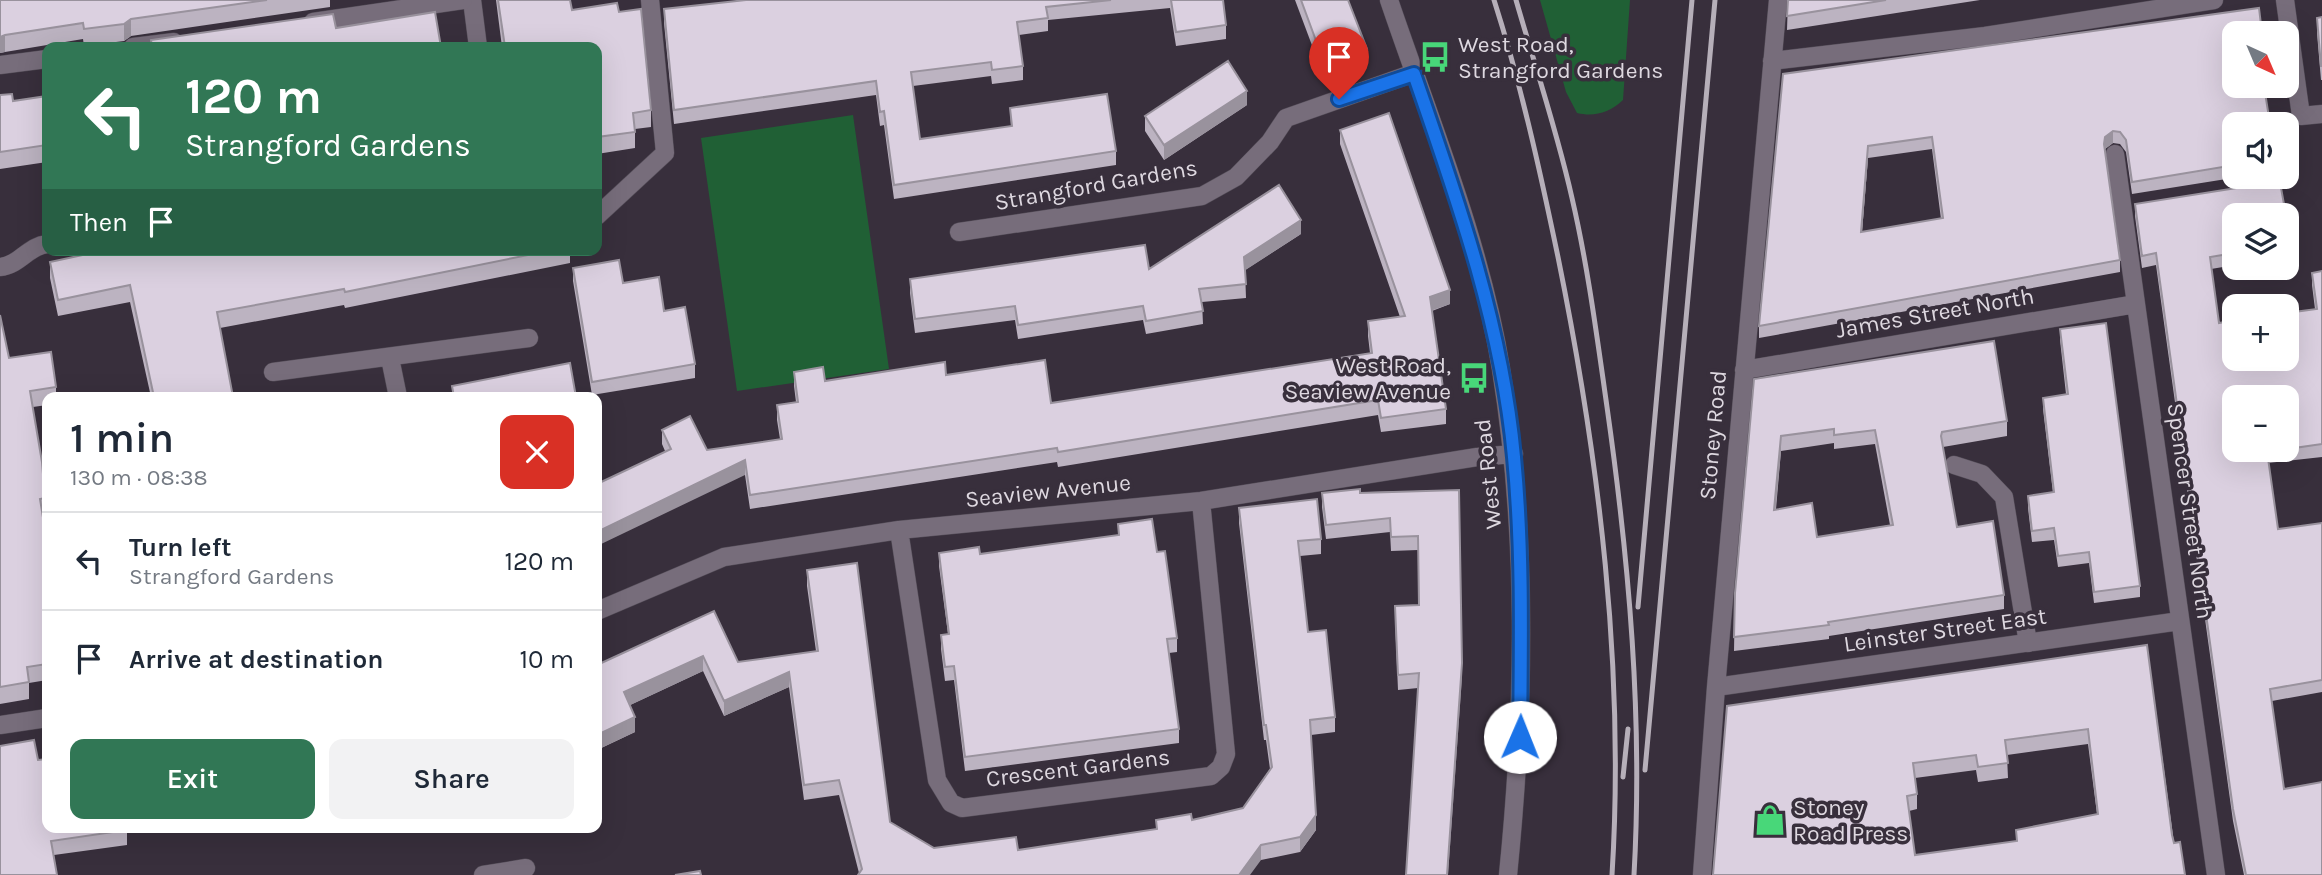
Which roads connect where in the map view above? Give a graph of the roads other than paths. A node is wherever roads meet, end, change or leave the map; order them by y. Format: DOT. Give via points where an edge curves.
graph roads {
  1 [pos="463,0"];
  2 [pos="472,0"];
  3 [pos="650,0"];
  4 [pos="1389,0"];
  5 [pos="1778,0"];
  6 [pos="2214,0"];
  7 [pos="2285,0"];
  8 [pos="294,25"];
  9 [pos="186,40"];
  10 [pos="171,42"];
  11 [pos="477,42"];
  12 [pos="42,60"];
  13 [pos="1772,61"];
  14 [pos="0,65"];
  15 [pos="1414,74"];
  16 [pos="2322,114"];
  17 [pos="2115,154"];
  18 [pos="602,211"];
  19 [pos="959,232"];
  20 [pos="42,245"];
  21 [pos="0,267"];
  22 [pos="2136,304"];
  23 [pos="528,338"];
  24 [pos="390,358"];
  25 [pos="1744,370"];
  26 [pos="273,372"];
  27 [pos="397,392"];
  28 [pos="1514,454"];
  29 [pos="1954,465"];
  30 [pos="1201,500"];
  31 [pos="899,530"];
  32 [pos="602,609"];
  33 [pos="2180,621"];
  34 [pos="2028,643"];
  35 [pos="1716,687"];
  36 [pos="42,719"];
  37 [pos="0,725"];
  38 [pos="526,868"];
  39 [pos="484,875"];
  40 [pos="1508,875"];
  41 [pos="1702,875"];
  42 [pos="2216,875"];
  1 -- 8 [label="street"];
  2 -- 11 [label="street"];
  3 -- 18 [label="street" via="665,153"];
  4 -- 15 [label="street, West Road"];
  5 -- 13 [label="street, Stoney Road"];
  6 -- 13 [label="street" via="1985,36"];
  7 -- 16 [label="street" via="2301,116"];
  9 -- 10 [label="street"];
  12 -- 14 [label="street"];
  13 -- 25 [label="street, Stoney Road"];
  15 -- 19 [label="street, Strangford Gardens" via="1286,118 1236,177 1202,196"];
  15 -- 28 [label="street, West Road" via="1475,258 1501,367"];
  17 -- 22 [label="street, Spencer Street North"];
  20 -- 21 [label="street" via="14,266"];
  22 -- 25 [label="street, James Street North"];
  22 -- 33 [label="street, Spencer Street North"];
  23 -- 24 [label="street"];
  24 -- 26 [label="street"];
  24 -- 27 [label="street"];
  25 -- 35 [label="street, Stoney Road"];
  28 -- 30 [label="street, Seaview Avenue"];
  28 -- 40 [label="street, West Road" via="1521,639 1519,763"];
  29 -- 34 [label="street" via="1982,474 2004,497"];
  30 -- 31 [label="street, Seaview Avenue"];
  30 -- 31 [label="street, Crescent Gardens" via="1226,754 1221,767 1211,776 962,808 951,803 937,780"];
  31 -- 32 [label="street, Seaview Avenue" via="724,556"];
  33 -- 34 [label="street, Leinster Street East"];
  33 -- 42 [label="street, Spencer Street North"];
  34 -- 35 [label="street, Leinster Street East"];
  35 -- 41 [label="street, Stoney Road"];
  36 -- 37 [label="street"];
  38 -- 39 [label="street"];
}
